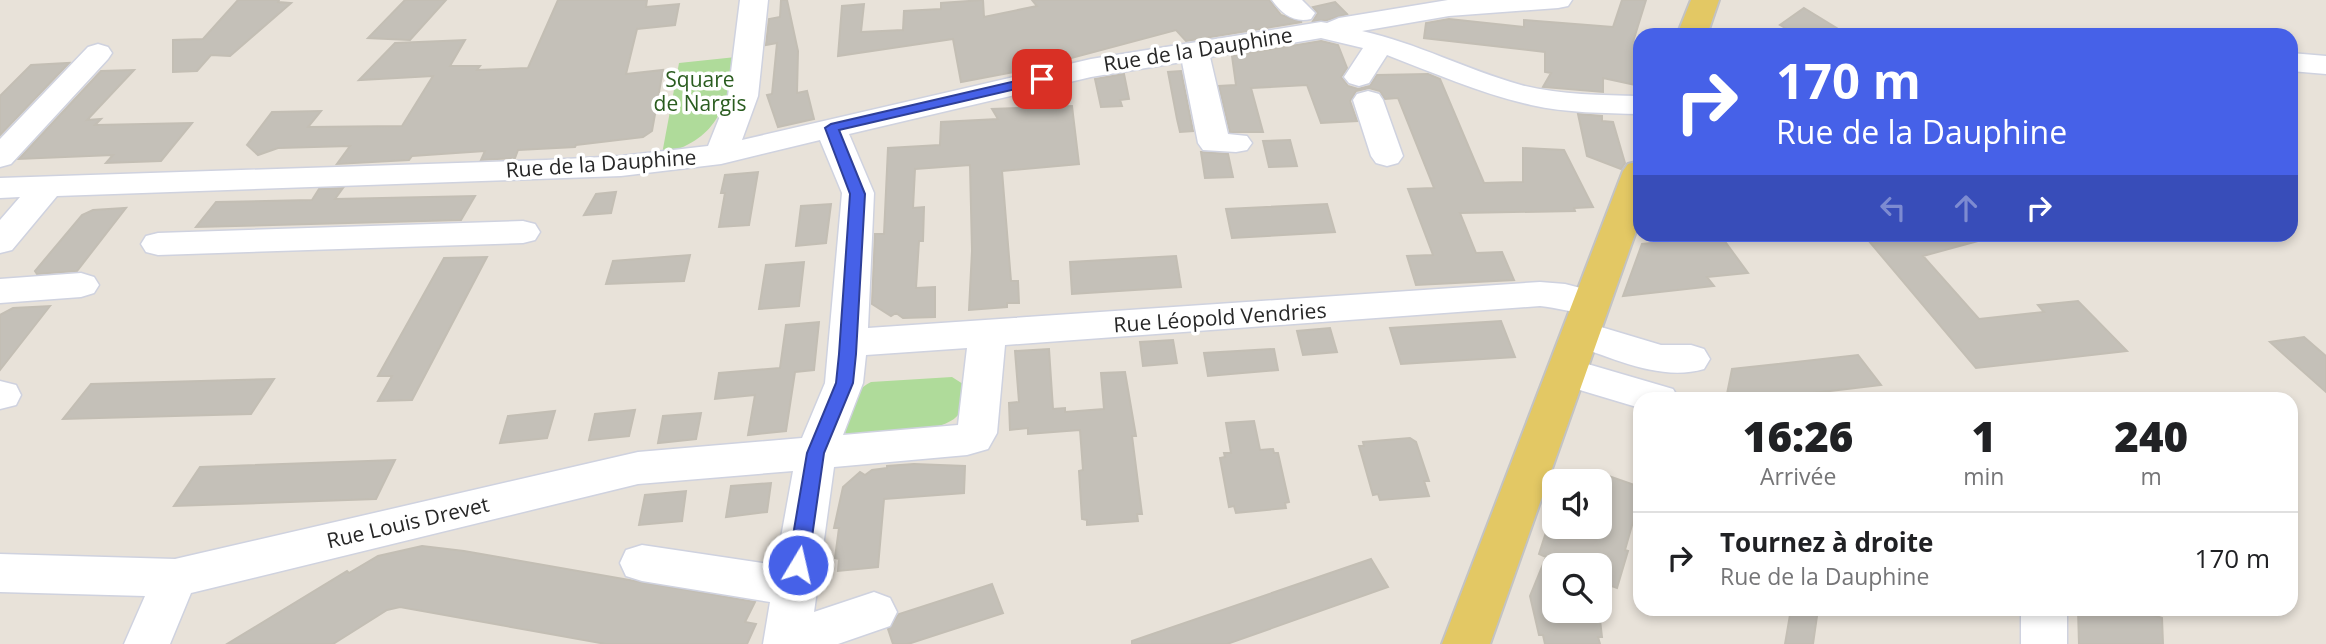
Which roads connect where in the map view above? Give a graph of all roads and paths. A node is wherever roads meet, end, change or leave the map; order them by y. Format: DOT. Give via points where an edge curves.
graph roads {
  1 [pos="754,0"];
  2 [pos="1558,0"];
  3 [pos="1705,0"];
  4 [pos="1302,14"];
  5 [pos="1695,28"];
  6 [pos="1380,43"];
  7 [pos="1194,50"];
  8 [pos="98,53"];
  9 [pos="2298,63"];
  10 [pos="2326,65"];
  11 [pos="1363,88"];
  12 [pos="1633,105"];
  13 [pos="831,128"];
  14 [pos="1236,143"];
  15 [pos="721,153"];
  16 [pos="1387,156"];
  17 [pos="0,158"];
  18 [pos="48,186"];
  19 [pos="0,188"];
  20 [pos="1633,191"];
  21 [pos="523,232"];
  22 [pos="0,242"];
  23 [pos="158,244"];
  24 [pos="81,285"];
  25 [pos="0,290"];
  26 [pos="987,334"];
  27 [pos="1579,336"];
  28 [pos="847,343"];
  29 [pos="1681,346"];
  30 [pos="1650,392"];
  31 [pos="816,453"];
  32 [pos="642,563"];
  33 [pos="0,573"];
  34 [pos="175,578"];
  35 [pos="794,587"];
  36 [pos="874,612"];
  37 [pos="2044,616"];
  38 [pos="786,643"];
  39 [pos="146,644"];
  40 [pos="1466,644"];
  41 [pos="2044,644"];
  1 -- 15 [label="street" via="743,96"];
  2 -- 4 [label="street"];
  3 -- 5 [label="main road"];
  4 -- 6 [label="street, Rue de la Dauphine"];
  4 -- 7 [label="street, Rue de la Dauphine"];
  6 -- 11 [label="lane"];
  6 -- 12 [label="street, Rue de la Dauphine" via="1534,97"];
  7 -- 13 [label="street, Rue de la Dauphine" via="1091,68"];
  7 -- 14 [label="street" via="1214,143"];
  8 -- 17 [label="street"];
  9 -- 10 [label="street"];
  11 -- 16 [label="street"];
  13 -- 15 [label="street, Rue de la Dauphine"];
  13 -- 28 [label="street" via="858,194"];
  15 -- 18 [label="street, Rue de la Dauphine" via="559,170"];
  18 -- 19 [label="street, Rue de la Dauphine"];
  18 -- 22 [label="street"];
  20 -- 27 [label="main road"];
  21 -- 23 [label="street"];
  24 -- 25 [label="street"];
  26 -- 27 [label="street, Rue Léopold Vendries" via="1540,294 1565,296"];
  26 -- 28 [label="street, Rue Léopold Vendries"];
  26 -- 31 [label="street, Rue Louis Drevet" via="974,438"];
  27 -- 29 [label="street" via="1660,359"];
  27 -- 30 [label="street"];
  27 -- 40 [label="main road"];
  28 -- 31 [label="street" via="844,383"];
  31 -- 34 [label="street, Rue Louis Drevet" via="638,468"];
  31 -- 35 [label="street"];
  32 -- 35 [label="street"];
  33 -- 34 [label="street, Rue Louis Drevet"];
  34 -- 39 [label="street"];
  35 -- 38 [label="street"];
  36 -- 38 [label="street"];
  37 -- 41 [label="street"];
}
